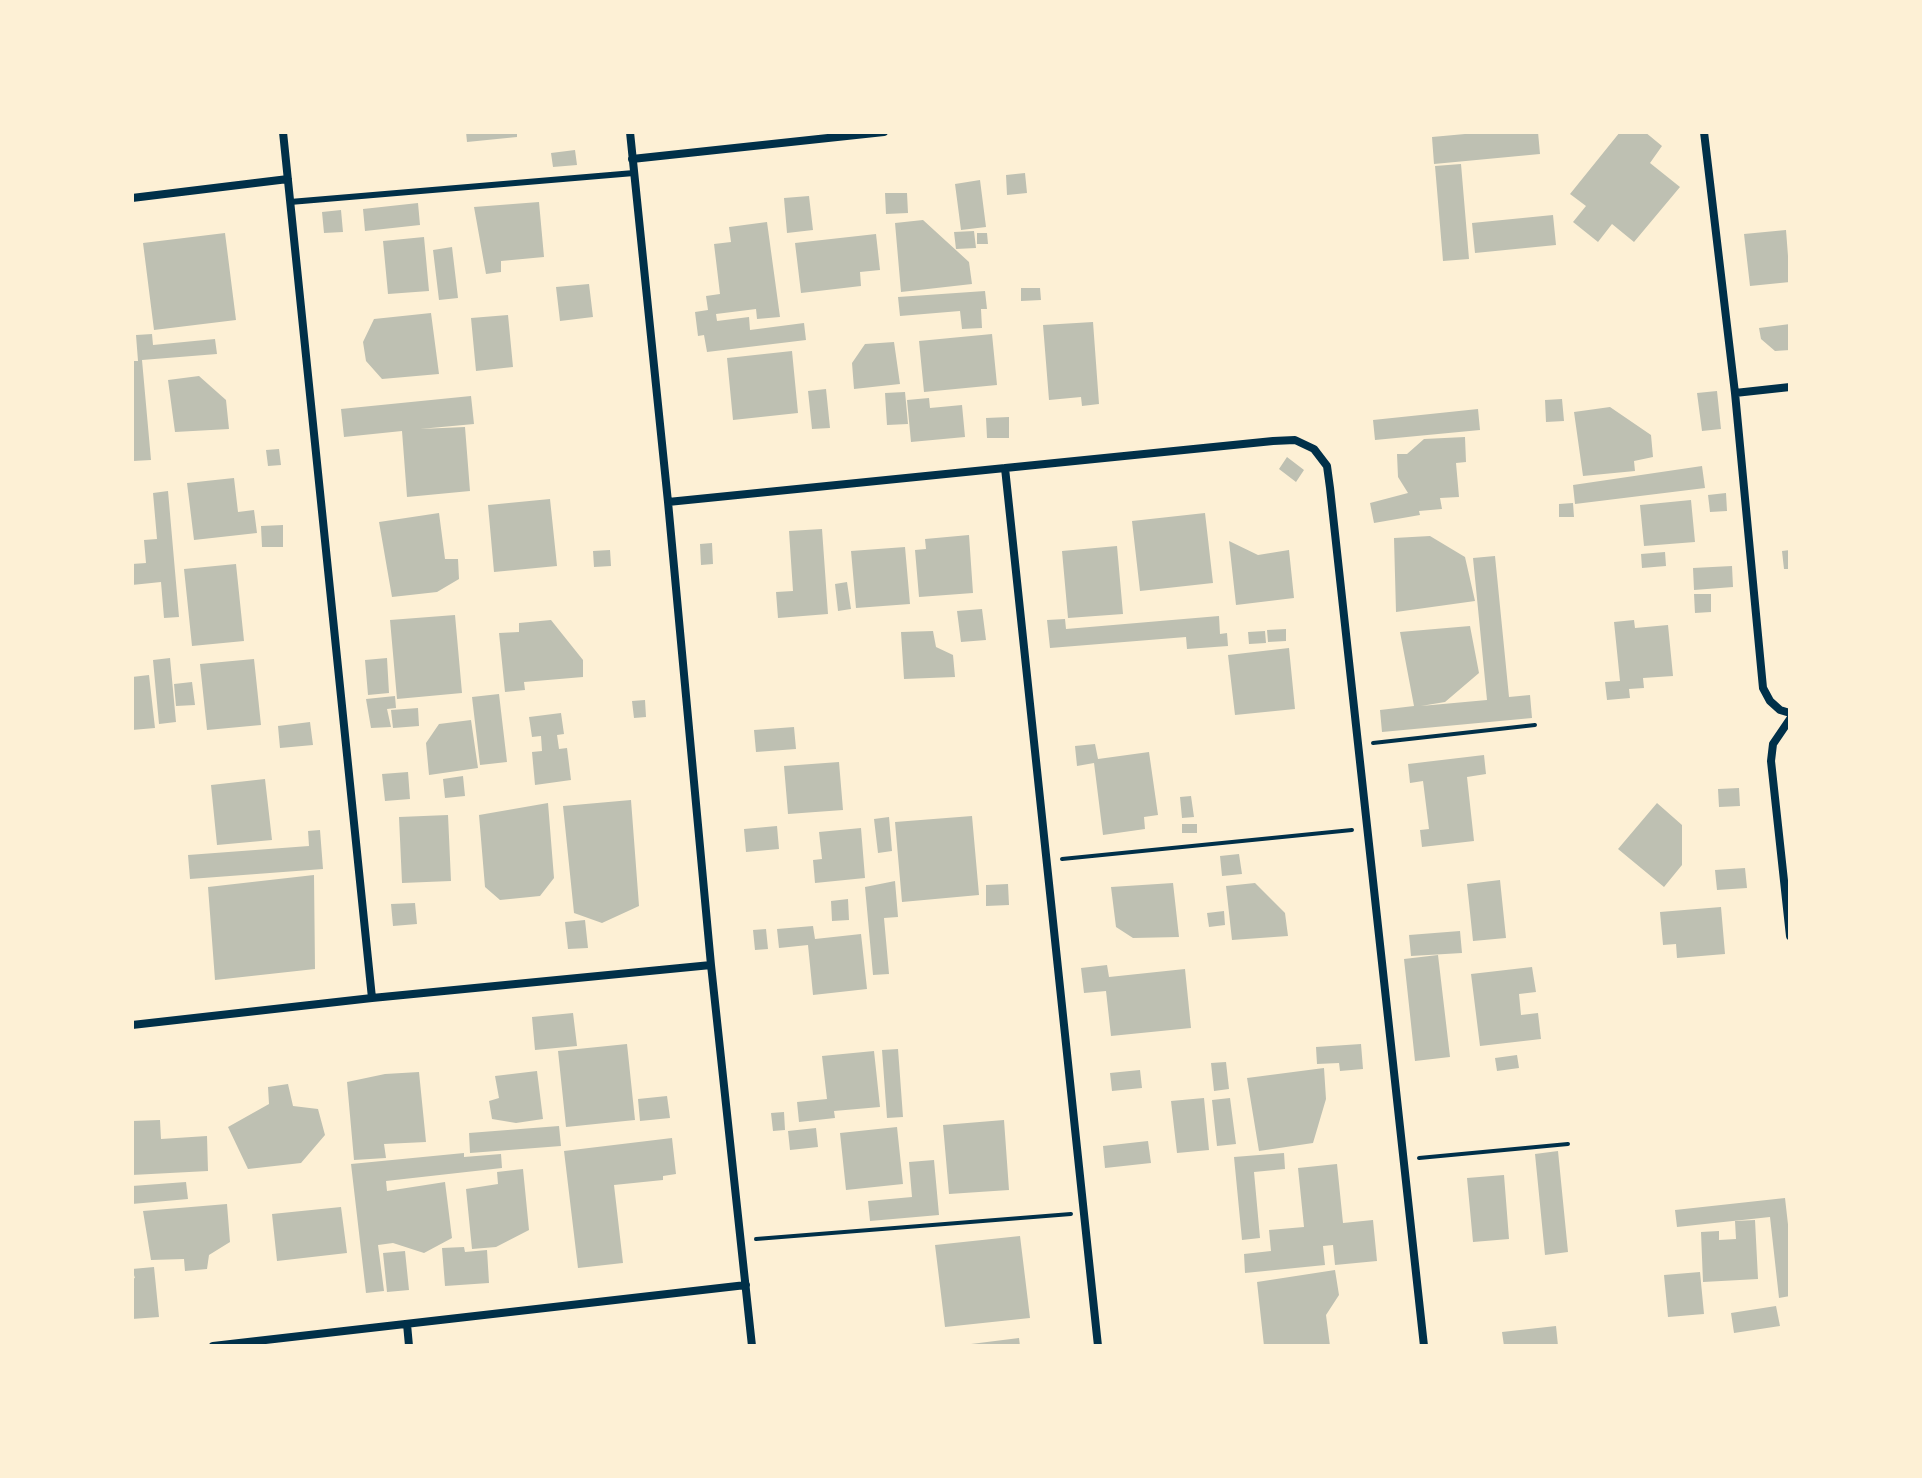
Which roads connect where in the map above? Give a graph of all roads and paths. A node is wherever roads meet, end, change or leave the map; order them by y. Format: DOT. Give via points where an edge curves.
graph roads {
  1 [pos="283,132"];
  2 [pos="630,132"];
  3 [pos="884,132"];
  4 [pos="1704,132"];
  5 [pos="632,159"];
  6 [pos="634,173"];
  7 [pos="288,179"];
  8 [pos="132,198"];
  9 [pos="290,202"];
  10 [pos="1790,387"];
  11 [pos="1735,393"];
  12 [pos="1005,468"];
  13 [pos="668,502"];
  14 [pos="1790,716"];
  15 [pos="1535,725"];
  16 [pos="1359,744"];
  17 [pos="1368,828"];
  18 [pos="1048,861"];
  19 [pos="1790,936"];
  20 [pos="711,965"];
  21 [pos="372,998"];
  22 [pos="132,1025"];
  23 [pos="1568,1144"];
  24 [pos="1405,1160"];
  25 [pos="1085,1213"];
  26 [pos="741,1240"];
  27 [pos="746,1285"];
  28 [pos="407,1324"];
  29 [pos="213,1346"];
  30 [pos="409,1346"];
  31 [pos="752,1346"];
  32 [pos="1098,1346"];
  33 [pos="1424,1346"];
  1 -- 7 [label="street"];
  2 -- 5 [label="street"];
  3 -- 5 [label="street"];
  4 -- 11 [label="street"];
  5 -- 6 [label="street"];
  6 -- 9 [label="lane"];
  6 -- 13 [label="street"];
  7 -- 8 [label="street"];
  7 -- 9 [label="street"];
  9 -- 21 [label="street"];
  10 -- 11 [label="street"];
  11 -- 14 [label="street" via="1763,688"];
  12 -- 13 [label="street"];
  12 -- 16 [label="street" via="1273,441 1295,440 1314,449 1327,466"];
  12 -- 18 [label="street"];
  13 -- 20 [label="street"];
  14 -- 19 [label="street" via="1773,744 1771,761"];
  15 -- 16 [label="path"];
  16 -- 17 [label="street"];
  17 -- 18 [label="path"];
  17 -- 24 [label="street"];
  18 -- 25 [label="street"];
  20 -- 21 [label="street"];
  20 -- 26 [label="street"];
  21 -- 22 [label="street"];
  23 -- 24 [label="path"];
  24 -- 33 [label="street"];
  25 -- 26 [label="path"];
  25 -- 32 [label="street"];
  26 -- 27 [label="street"];
  27 -- 28 [label="street"];
  27 -- 31 [label="street"];
  28 -- 29 [label="street"];
  28 -- 30 [label="street"];
}
